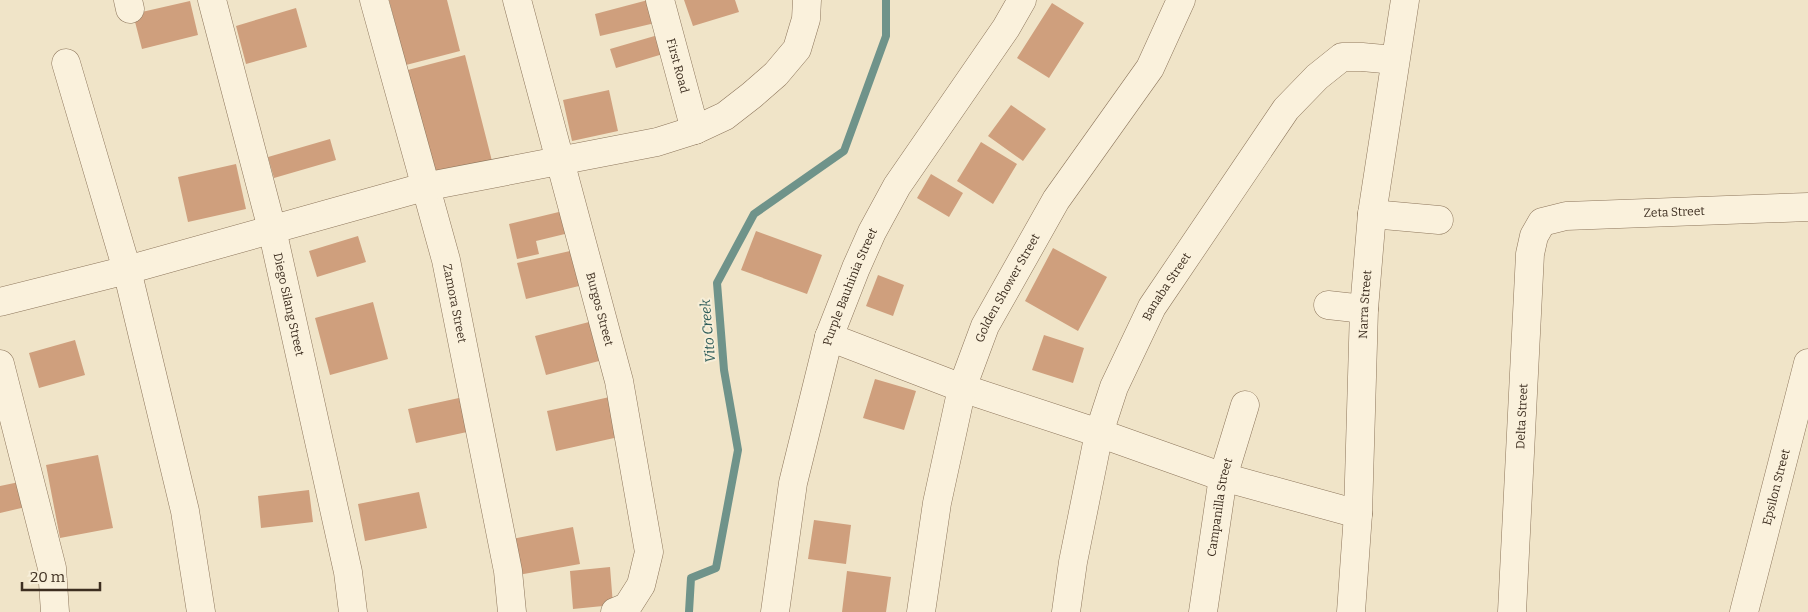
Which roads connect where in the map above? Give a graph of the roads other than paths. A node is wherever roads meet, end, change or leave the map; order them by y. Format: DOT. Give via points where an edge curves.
graph roads {
  1 [pos="212,0"];
  2 [pos="374,0"];
  3 [pos="517,0"];
  4 [pos="660,0"];
  5 [pos="807,0"];
  6 [pos="1022,0"];
  7 [pos="1181,0"];
  8 [pos="1405,0"];
  9 [pos="1395,60"];
  10 [pos="66,63"];
  11 [pos="695,130"];
  12 [pos="560,160"];
  13 [pos="424,188"];
  14 [pos="1808,207"];
  15 [pos="1372,214"];
  16 [pos="1439,220"];
  17 [pos="1542,222"];
  18 [pos="272,229"];
  19 [pos="127,270"];
  20 [pos="0,302"];
  21 [pos="1328,305"];
  22 [pos="1364,309"];
  23 [pos="829,337"];
  24 [pos="1808,363"];
  25 [pos="0,364"];
  26 [pos="962,388"];
  27 [pos="3,392"];
  28 [pos="1245,405"];
  29 [pos="1100,433"];
  30 [pos="1223,477"];
  31 [pos="1358,514"];
  32 [pos="55,612"];
  33 [pos="201,612"];
  34 [pos="353,612"];
  35 [pos="512,612"];
  36 [pos="616,612"];
  37 [pos="775,612"];
  38 [pos="921,612"];
  39 [pos="1066,612"];
  40 [pos="1203,612"];
  41 [pos="1351,612"];
  42 [pos="1512,612"];
  43 [pos="1744,612"];
  1 -- 18 [label="street, Diego Silang Street"];
  2 -- 13 [label="street, Zamora Street"];
  3 -- 12 [label="street, Burgos Street"];
  4 -- 11 [label="street, First Road"];
  5 -- 11 [label="street" via="806,19 797,49 758,90 725,116"];
  6 -- 23 [label="street, Purple Bauhinia Street" via="897,186 872,232"];
  7 -- 26 [label="street, Golden Shower Street" via="1150,68 1051,208 985,326"];
  8 -- 9 [label="street, Narra Street"];
  9 -- 15 [label="street, Narra Street"];
  9 -- 29 [label="street, Banaba Street" via="1342,58 1317,77 1286,109 1152,308 1114,387"];
  10 -- 19 [label="street"];
  11 -- 12 [label="street" via="657,142"];
  12 -- 13 [label="street"];
  12 -- 36 [label="street, Burgos Street" via="620,382 649,552 642,585 627,607"];
  13 -- 18 [label="street"];
  13 -- 35 [label="street, Zamora Street" via="446,260 508,571"];
  14 -- 17 [label="street, Zeta Street" via="1566,216"];
  15 -- 16 [label="street"];
  15 -- 22 [label="street, Narra Street"];
  17 -- 42 [label="street, Delta Street" via="1534,236 1530,254"];
  18 -- 19 [label="street"];
  18 -- 34 [label="street, Diego Silang Street" via="348,572"];
  19 -- 20 [label="street"];
  19 -- 33 [label="street" via="185,510"];
  21 -- 22 [label="street"];
  22 -- 31 [label="street, Narra Street"];
  23 -- 26 [label="street"];
  23 -- 37 [label="street, Purple Bauhinia Street" via="793,483"];
  24 -- 43 [label="street, Epsilon Street"];
  25 -- 27 [label="street"];
  26 -- 29 [label="street"];
  26 -- 38 [label="street, Golden Shower Street" via="937,503"];
  27 -- 32 [label="street" via="52,568"];
  28 -- 30 [label="street, Campanilla Street"];
  29 -- 30 [label="street"];
  29 -- 39 [label="street, Banaba Street"];
  30 -- 31 [label="street"];
  30 -- 40 [label="street, Campanilla Street"];
  31 -- 41 [label="street, Narra Street"];
}
